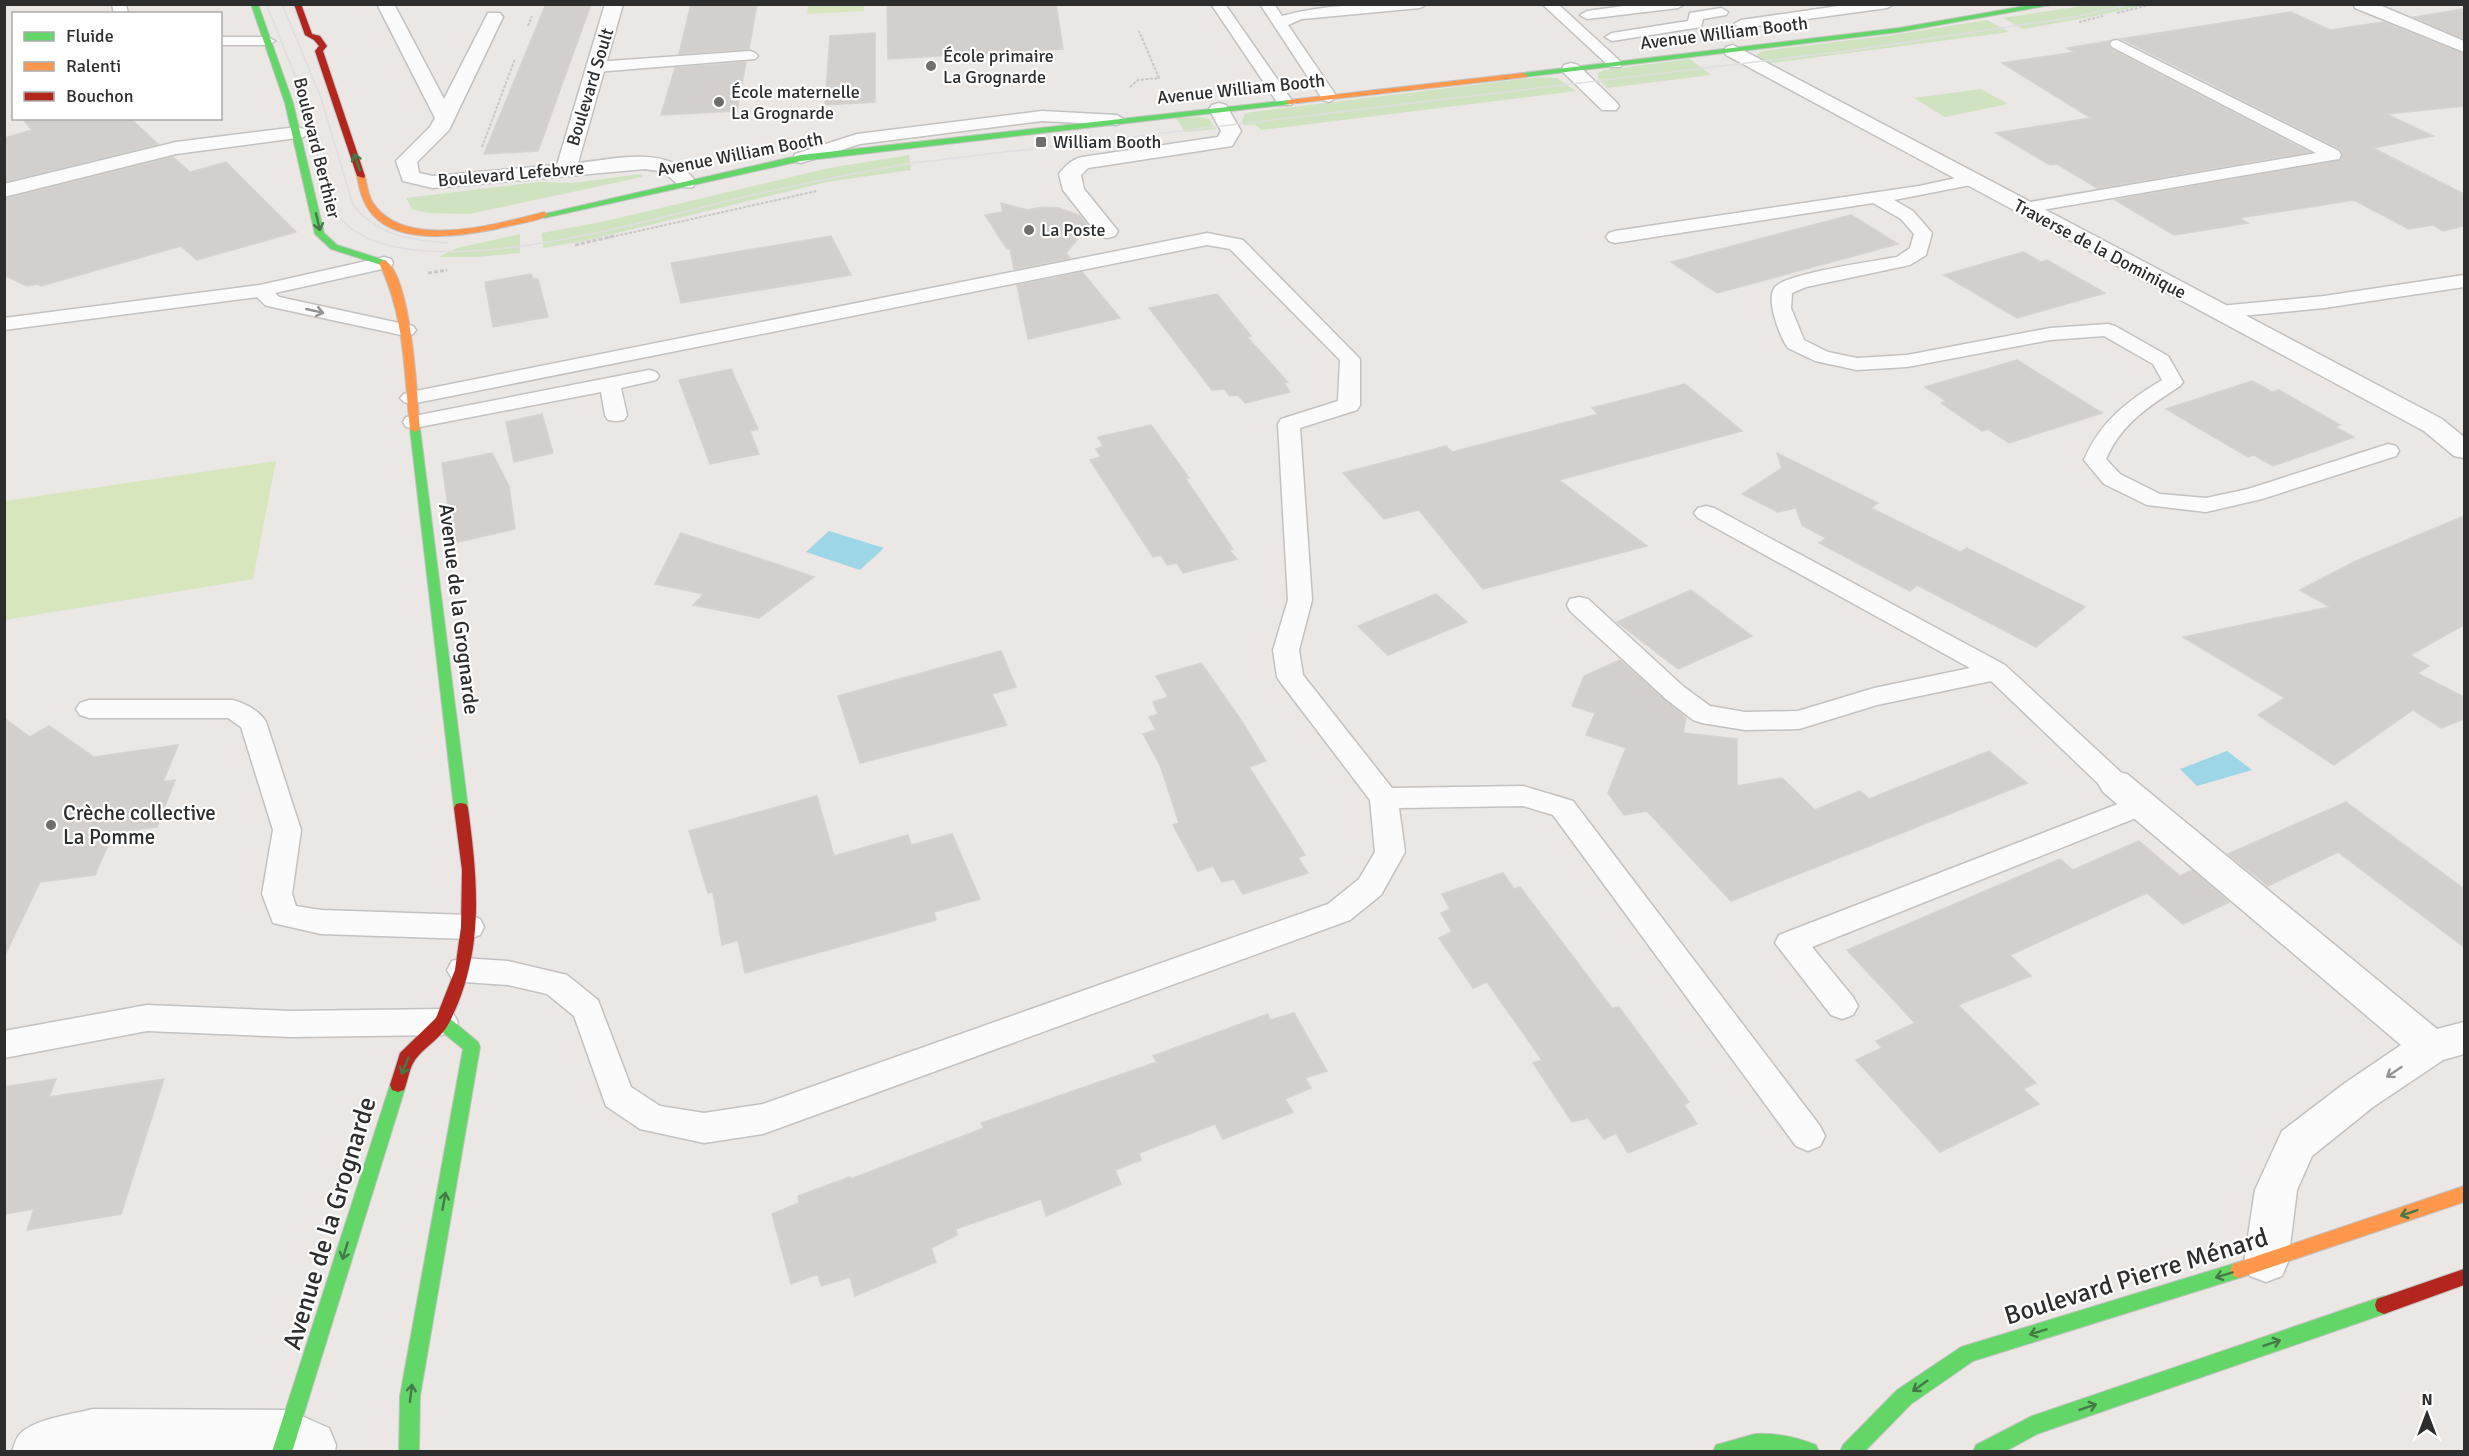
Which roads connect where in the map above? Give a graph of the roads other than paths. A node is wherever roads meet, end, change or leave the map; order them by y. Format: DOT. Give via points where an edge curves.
graph roads {
  1 [pos="254,4"];
  2 [pos="297,4"];
  3 [pos="385,4"];
  4 [pos="614,4"];
  5 [pos="1218,4"];
  6 [pos="1267,4"];
  7 [pos="1420,4"];
  8 [pos="1549,4"];
  9 [pos="1678,4"];
  10 [pos="1887,4"];
  11 [pos="2053,4"];
  12 [pos="2361,4"];
  13 [pos="2013,7"];
  14 [pos="1714,8"];
  15 [pos="1587,15"];
  16 [pos="494,17"];
  17 [pos="1281,24"];
  18 [pos="1741,24"];
  19 [pos="1612,37"];
  20 [pos="222,41"];
  21 [pos="268,41"];
  22 [pos="2117,44"];
  23 [pos="1773,46"];
  24 [pos="2464,47"];
  25 [pos="1732,51"];
  26 [pos="750,56"];
  27 [pos="1615,64"];
  28 [pos="596,67"];
  29 [pos="1571,69"];
  30 [pos="1329,97"];
  31 [pos="1285,102"];
  32 [pos="1609,106"];
  33 [pos="1219,109"];
  34 [pos="445,119"];
  35 [pos="1117,120"];
  36 [pos="297,133"];
  37 [pos="801,158"];
  38 [pos="566,169"];
  39 [pos="1970,180"];
  40 [pos="686,182"];
  41 [pos="4,191"];
  42 [pos="1875,197"];
  43 [pos="2024,208"];
  44 [pos="1107,231"];
  45 [pos="438,234"];
  46 [pos="1615,237"];
  47 [pos="417,245"];
  48 [pos="390,267"];
  49 [pos="2464,281"];
  50 [pos="261,291"];
  51 [pos="4,310"];
  52 [pos="2220,312"];
  53 [pos="14,323"];
  54 [pos="406,330"];
  55 [pos="649,376"];
  56 [pos="610,384"];
  57 [pos="411,398"];
  58 [pos="616,415"];
  59 [pos="414,422"];
  60 [pos="2464,450"];
  61 [pos="2388,451"];
  62 [pos="1706,513"];
  63 [pos="1579,605"];
  64 [pos="1996,671"];
  65 [pos="89,709"];
  66 [pos="2128,794"];
  67 [pos="1384,798"];
  68 [pos="470,927"];
  69 [pos="462,970"];
  70 [pos="1842,1006"];
  71 [pos="442,1022"];
  72 [pos="2448,1042"];
  73 [pos="4,1045"];
  74 [pos="1808,1136"];
  75 [pos="2464,1194"];
  76 [pos="2266,1262"];
  77 [pos="2464,1277"];
  78 [pos="294,1446"];
  79 [pos="36,1452"];
  80 [pos="409,1452"];
  81 [pos="1723,1452"];
  82 [pos="1809,1452"];
  83 [pos="1850,1452"];
  84 [pos="1983,1452"];
  1 -- 21 [label="street, Boulevard Berthier"];
  45 -- 2 [label="street, Boulevard Berthier, one-way" via="383,220 368,203 319,51 323,46 309,35"];
  3 -- 34 [label="street"];
  4 -- 28 [label="street, Boulevard Soult"];
  5 -- 31 [label="lane"];
  6 -- 17 [label="lane"];
  7 -- 17 [label="lane" via="1301,15"];
  8 -- 27 [label="lane"];
  9 -- 15 [label="lane"];
  10 -- 18 [label="lane"];
  11 -- 13 [label="street, Avenue William Booth"];
  12 -- 24 [label="street"];
  13 -- 23 [label="street, Avenue William Booth" via="1899,30"];
  14 -- 18 [label="lane"];
  14 -- 19 [label="lane" via="1695,16 1696,24"];
  16 -- 34 [label="street, Boulevard Lefebvre"];
  17 -- 30 [label="lane"];
  18 -- 23 [label="lane"];
  20 -- 21 [label="lane"];
  21 -- 36 [label="street, Boulevard Berthier"];
  22 -- 43 [label="lane" via="2333,155"];
  23 -- 25 [label="street, Avenue William Booth"];
  25 -- 27 [label="street, Avenue William Booth"];
  25 -- 39 [label="street, Traverse de la Dominique"];
  26 -- 28 [label="lane"];
  27 -- 29 [label="street, Avenue William Booth"];
  28 -- 38 [label="street, Boulevard Soult"];
  29 -- 30 [label="street, Avenue William Booth"];
  29 -- 32 [label="street"];
  30 -- 31 [label="street, Avenue William Booth"];
  31 -- 33 [label="street, Avenue William Booth"];
  33 -- 35 [label="street, Avenue William Booth"];
  33 -- 44 [label="street" via="1231,131 1226,142 1082,163 1070,174 1074,190"];
  34 -- 38 [label="street, Boulevard Lefebvre" via="439,130 406,161 411,177 433,182"];
  35 -- 37 [label="lane" via="1030,117 856,139"];
  36 -- 41 [label="street" via="176,148"];
  36 -- 48 [label="street, Boulevard Berthier, one-way" via="321,234 334,247"];
  37 -- 40 [label="street, Avenue William Booth"];
  38 -- 40 [label="street, Boulevard Lefebvre" via="666,165"];
  39 -- 42 [label="lane"];
  39 -- 43 [label="street, Traverse de la Dominique"];
  40 -- 45 [label="street, Avenue William Booth" via="513,224"];
  42 -- 46 [label="lane"];
  42 -- 61 [label="lane" via="1907,215 1923,233 1918,251 1903,261 1800,282 1783,290 1781,308 1795,344 1822,357 1857,364 1907,361 2050,334 2109,330 2162,360 2173,382 2131,408 2102,440 2095,460 2112,479 2155,500 2206,505 2254,494"];
  43 -- 52 [label="street, Traverse de la Dominique"];
  45 -- 47 [label="street"];
  48 -- 50 [label="lane"];
  48 -- 54 [label="street, Avenue de la Grognarde"];
  49 -- 52 [label="lane" via="2324,302"];
  50 -- 53 [label="lane"];
  50 -- 54 [label="lane, one-way" via="272,301"];
  51 -- 53 [label="lane"];
  52 -- 60 [label="street, Traverse de la Dominique" via="2433,425"];
  54 -- 57 [label="street, Avenue de la Grognarde"];
  55 -- 56 [label="lane"];
  56 -- 58 [label="lane"];
  56 -- 59 [label="lane"];
  57 -- 59 [label="street, Avenue de la Grognarde"];
  57 -- 67 [label="lane" via="1208,239 1236,244 1350,359 1348,405 1289,424 1300,600 1286,650 1290,677"];
  59 -- 68 [label="street, Avenue de la Grognarde" via="468,859"];
  62 -- 64 [label="lane"];
  63 -- 64 [label="lane" via="1702,714 1745,721 1799,720 1874,697"];
  64 -- 66 [label="lane"];
  65 -- 68 [label="lane" via="233,709 253,722 287,830 278,894 284,915 321,922"];
  66 -- 70 [label="lane" via="1790,943"];
  66 -- 72 [label="street"];
  67 -- 69 [label="lane" via="1390,852 1370,887 1339,912 763,1119 704,1128 652,1119 618,1096 587,1009 556,984"];
  67 -- 74 [label="lane" via="1523,796 1563,808"];
  68 -- 69 [label="street, Avenue de la Grognarde"];
  69 -- 71 [label="street, Avenue de la Grognarde"];
  71 -- 73 [label="lane" via="291,1024 147,1018"];
  71 -- 78 [label="street, Avenue de la Grognarde, one-way" via="406,1059"];
  80 -- 71 [label="street, one-way" via="410,1396 472,1047"];
  72 -- 76 [label="street, one-way" via="2359,1095 2297,1144 2276,1190"];
  75 -- 76 [label="street, Boulevard Pierre Ménard, one-way"];
  76 -- 83 [label="street, Boulevard Pierre Ménard, one-way" via="1968,1353 1904,1397"];
  84 -- 77 [label="street, one-way" via="2032,1426"];
  78 -- 79 [label="street" via="93,1433 45,1445"];
  81 -- 82 [label="street" via="1734,1446 1767,1443"];
}
